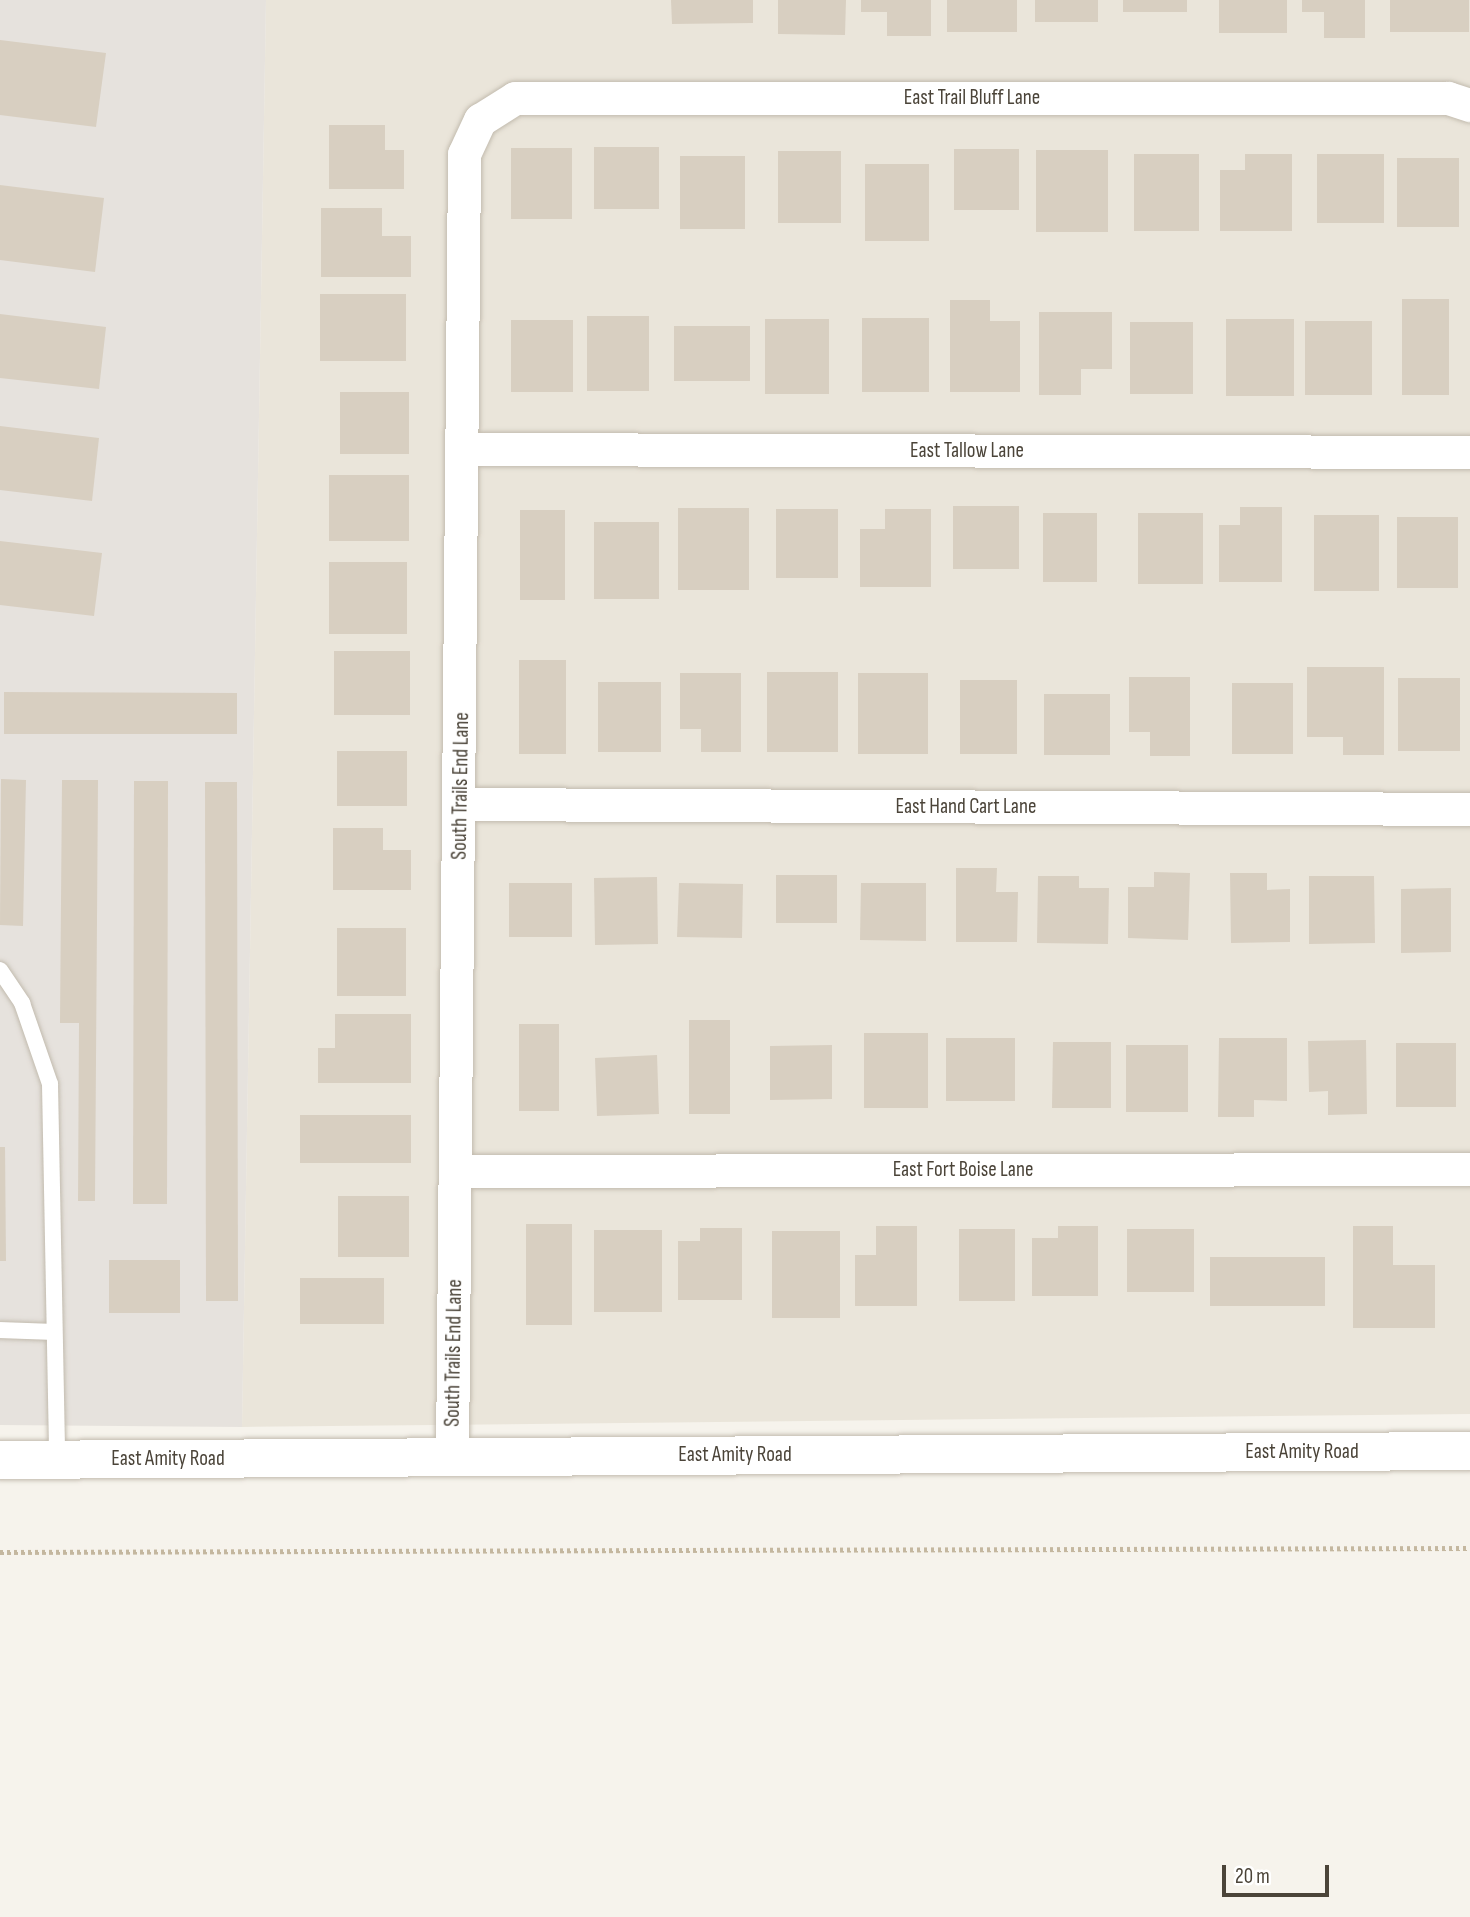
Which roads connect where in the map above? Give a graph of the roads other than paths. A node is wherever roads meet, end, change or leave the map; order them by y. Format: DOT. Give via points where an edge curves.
graph roads {
  1 [pos="1470,105"];
  2 [pos="480,120"];
  3 [pos="464,449"];
  4 [pos="1470,452"];
  5 [pos="461,804"];
  6 [pos="1470,808"];
  7 [pos="0,970"];
  8 [pos="1470,1169"];
  9 [pos="456,1171"];
  10 [pos="0,1330"];
  11 [pos="54,1332"];
  12 [pos="1470,1451"];
  13 [pos="452,1457"];
  14 [pos="0,1460"];
  15 [pos="57,1460"];
  1 -- 2 [label="street, East Trail Bluff Lane" via="1448,98 515,98"];
  2 -- 3 [label="street, South Trails End Lane" via="464,154"];
  3 -- 4 [label="street, East Tallow Lane"];
  3 -- 5 [label="street, South Trails End Lane"];
  5 -- 6 [label="street, East Hand Cart Lane"];
  5 -- 9 [label="street, South Trails End Lane"];
  7 -- 11 [label="lane" via="22,1003 50,1084"];
  8 -- 9 [label="street, East Fort Boise Lane"];
  9 -- 13 [label="street, South Trails End Lane"];
  10 -- 11 [label="lane"];
  11 -- 15 [label="lane"];
  12 -- 13 [label="street, East Amity Road"];
  13 -- 15 [label="street, East Amity Road"];
  14 -- 15 [label="street, East Amity Road"];
}
